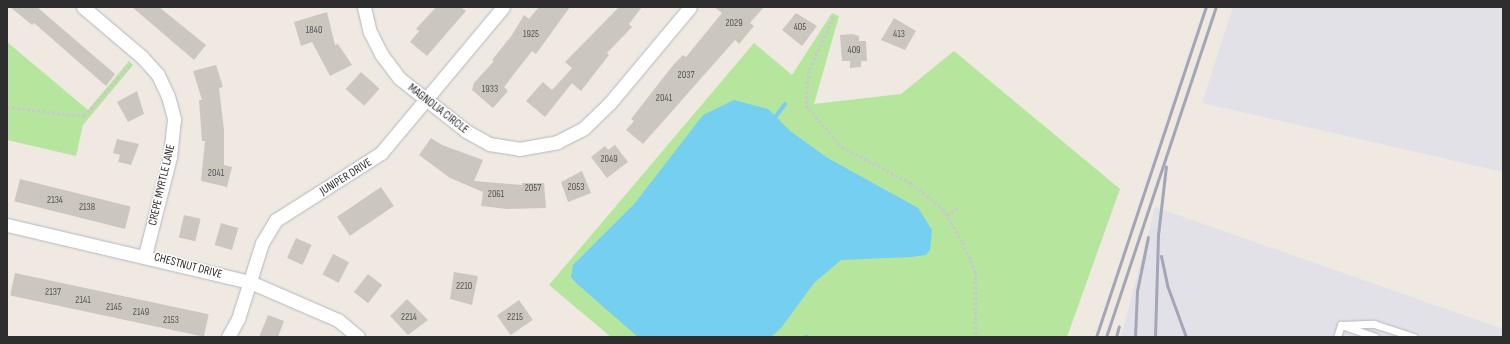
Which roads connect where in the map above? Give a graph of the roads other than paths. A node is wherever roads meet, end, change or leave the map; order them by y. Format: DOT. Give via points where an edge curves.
graph roads {
  1 [pos="83,7"];
  2 [pos="364,7"];
  3 [pos="503,7"];
  4 [pos="690,7"];
  5 [pos="426,100"];
  6 [pos="7,225"];
  7 [pos="145,255"];
  8 [pos="250,282"];
  9 [pos="1341,325"];
  10 [pos="228,337"];
  11 [pos="358,337"];
  12 [pos="1337,337"];
  13 [pos="1375,337"];
  14 [pos="1414,337"];
  1 -- 7 [label="street, CREPE MYRTLE LANE" via="142,56 158,75 168,96 174,119 170,157"];
  2 -- 5 [label="street, MAGNOLIA CIRCLE" via="370,32 381,54 400,78"];
  3 -- 5 [label="street, JUNIPER DRIVE"];
  4 -- 5 [label="street, MAGNOLIA CIRCLE" via="610,104 584,128 558,142 519,150 490,144 466,131"];
  5 -- 8 [label="street, JUNIPER DRIVE" via="381,153 276,220 262,243"];
  6 -- 7 [label="street, CHESTNUT DRIVE"];
  7 -- 8 [label="street, CHESTNUT DRIVE"];
  8 -- 10 [label="street, JUNIPER DRIVE"];
  8 -- 11 [label="street, CHESTNUT DRIVE" via="338,320"];
  9 -- 12 [label="lane"];
  9 -- 13 [label="lane"];
  9 -- 14 [label="lane" via="1374,324"];
}
